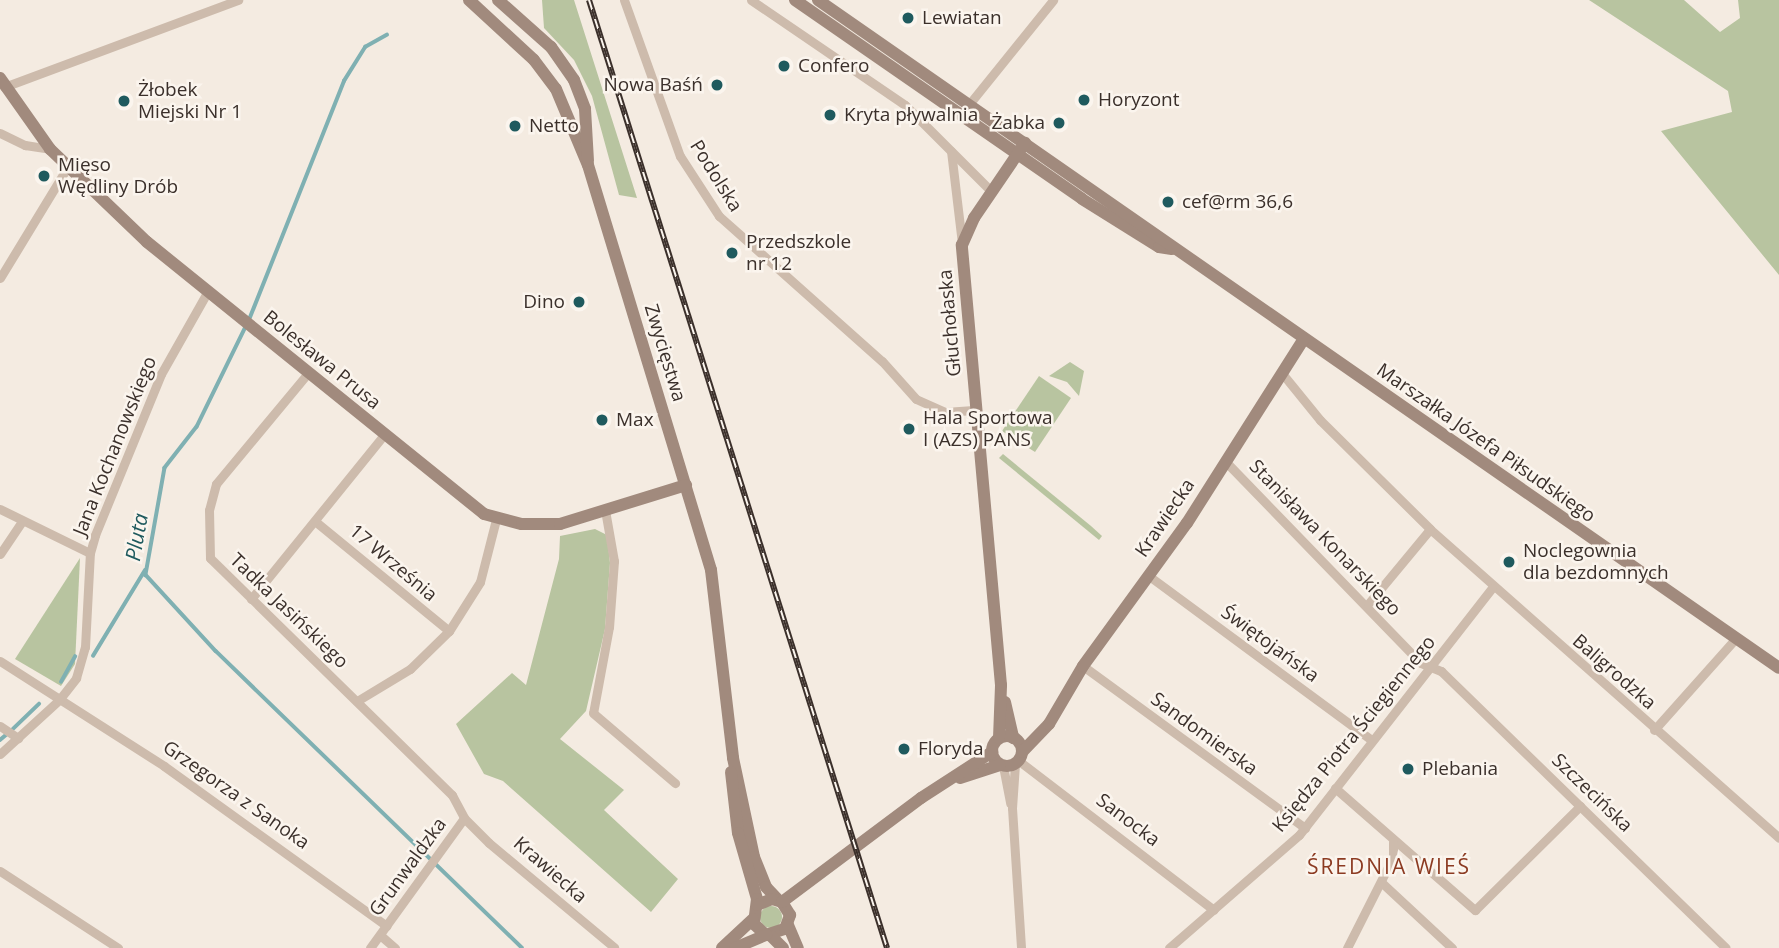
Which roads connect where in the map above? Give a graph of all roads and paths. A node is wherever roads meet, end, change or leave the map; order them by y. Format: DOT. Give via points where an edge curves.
graph roads {
  1 [pos="238,0"];
  2 [pos="469,0"];
  3 [pos="498,0"];
  4 [pos="624,0"];
  5 [pos="751,0"];
  6 [pos="794,0"];
  7 [pos="818,0"];
  8 [pos="1053,0"];
  9 [pos="835,20"];
  10 [pos="2,84"];
  11 [pos="965,110"];
  12 [pos="0,133"];
  13 [pos="50,149"];
  14 [pos="1021,149"];
  15 [pos="951,150"];
  16 [pos="588,165"];
  17 [pos="67,167"];
  18 [pos="990,191"];
  19 [pos="962,245"];
  20 [pos="0,278"];
  21 [pos="208,291"];
  22 [pos="1303,340"];
  23 [pos="1281,372"];
  24 [pos="308,373"];
  25 [pos="977,410"];
  26 [pos="384,435"];
  27 [pos="1225,461"];
  28 [pos="686,485"];
  29 [pos="0,509"];
  30 [pos="605,510"];
  31 [pos="495,519"];
  32 [pos="22,521"];
  33 [pos="316,522"];
  34 [pos="1430,530"];
  35 [pos="90,553"];
  36 [pos="0,554"];
  37 [pos="1149,576"];
  38 [pos="1492,588"];
  39 [pos="251,599"];
  40 [pos="1368,604"];
  41 [pos="449,631"];
  42 [pos="1736,638"];
  43 [pos="0,661"];
  44 [pos="1083,666"];
  45 [pos="1431,667"];
  46 [pos="1779,668"];
  47 [pos="1001,685"];
  48 [pos="59,700"];
  49 [pos="358,701"];
  50 [pos="1053,714"];
  51 [pos="0,726"];
  52 [pos="1654,730"];
  53 [pos="18,738"];
  54 [pos="999,738"];
  55 [pos="1014,738"];
  56 [pos="1370,740"];
  57 [pos="992,752"];
  58 [pos="0,754"];
  59 [pos="733,758"];
  60 [pos="1012,761"];
  61 [pos="675,783"];
  62 [pos="946,783"];
  63 [pos="1335,788"];
  64 [pos="1580,806"];
  65 [pos="464,818"];
  66 [pos="1306,828"];
  67 [pos="1779,838"];
  68 [pos="1393,842"];
  69 [pos="0,871"];
  70 [pos="1381,883"];
  71 [pos="779,901"];
  72 [pos="757,905"];
  73 [pos="1214,910"];
  74 [pos="753,919"];
  75 [pos="788,925"];
  76 [pos="387,926"];
  77 [pos="380,935"];
  78 [pos="768,935"];
  79 [pos="614,947"];
  80 [pos="118,948"];
  81 [pos="370,948"];
  82 [pos="396,948"];
  83 [pos="722,948"];
  84 [pos="736,948"];
  85 [pos="783,948"];
  86 [pos="798,948"];
  87 [pos="1021,948"];
  88 [pos="1170,948"];
  89 [pos="1347,948"];
  90 [pos="1452,948"];
  91 [pos="1726,948"];
  1 -- 10 [label="street"];
  2 -- 16 [label="main road, Zwycięstwa" via="534,60 556,89"];
  3 -- 16 [label="main road" via="551,47 574,80 585,109"];
  4 -- 25 [label="street, Podolska" via="676,146 719,216 882,361 916,399 945,412"];
  5 -- 15 [label="street" via="905,105"];
  6 -- 9 [label="main road, Marszałka Józefa Piłsudskiego"];
  7 -- 9 [label="main road, Marszałka Józefa Piłsudskiego"];
  8 -- 11 [label="street"];
  9 -- 11 [label="main road, Marszałka Józefa Piłsudskiego"];
  10 -- 13 [label="main road, Bolesława Prusa"];
  11 -- 14 [label="main road, Marszałka Józefa Piłsudskiego"];
  12 -- 13 [label="street" via="25,145"];
  13 -- 17 [label="main road, Bolesława Prusa"];
  14 -- 18 [label="main road, Głuchołaska"];
  14 -- 22 [label="main road, Marszałka Józefa Piłsudskiego" via="1165,238 1172,249"];
  15 -- 18 [label="street"];
  15 -- 19 [label="street"];
  16 -- 28 [label="main road, Zwycięstwa"];
  17 -- 20 [label="street"];
  17 -- 21 [label="main road, Bolesława Prusa"];
  18 -- 19 [label="main road, Głuchołaska"];
  19 -- 25 [label="main road, Głuchołaska"];
  21 -- 24 [label="main road, Bolesława Prusa"];
  21 -- 35 [label="street, Jana Kochanowskiego" via="161,374"];
  22 -- 23 [label="main road, Krawiecka"];
  22 -- 42 [label="main road, Marszałka Józefa Piłsudskiego"];
  23 -- 27 [label="main road, Krawiecka"];
  23 -- 34 [label="street, Baligrodzka" via="1320,420"];
  24 -- 26 [label="main road, Bolesława Prusa"];
  24 -- 39 [label="street, Tadka Jasińskiego" via="216,484 209,510 210,558"];
  25 -- 47 [label="main road, Głuchołaska"];
  26 -- 31 [label="main road, Bolesława Prusa" via="464,501"];
  26 -- 33 [label="street"];
  27 -- 37 [label="main road, Krawiecka"];
  27 -- 40 [label="street, Stanisława Konarskiego"];
  28 -- 30 [label="main road, Bolesława Prusa"];
  28 -- 59 [label="main road, Zwycięstwa" via="718,608"];
  29 -- 32 [label="street"];
  30 -- 31 [label="main road, Bolesława Prusa" via="560,524"];
  30 -- 61 [label="street" via="614,561 609,627 593,713"];
  31 -- 41 [label="street" via="480,582"];
  32 -- 35 [label="street"];
  32 -- 36 [label="street"];
  33 -- 39 [label="street"];
  33 -- 41 [label="street, 17 Września"];
  34 -- 38 [label="street, Baligrodzka"];
  34 -- 40 [label="street"];
  35 -- 48 [label="street, Jana Kochanowskiego" via="85,647 76,678"];
  37 -- 44 [label="main road, Krawiecka"];
  37 -- 56 [label="street, Świętojańska"];
  38 -- 45 [label="street, Księdza Piotra Ściegiennego"];
  38 -- 52 [label="street, Baligrodzka"];
  39 -- 49 [label="street, Tadka Jasińskiego"];
  40 -- 45 [label="street, Stanisława Konarskiego" via="1421,663"];
  41 -- 49 [label="street" via="410,669"];
  42 -- 46 [label="main road, Marszałka Józefa Piłsudskiego"];
  42 -- 52 [label="street"];
  43 -- 48 [label="street, Grzegorza z Sanoka"];
  44 -- 50 [label="main road, Krawiecka"];
  44 -- 66 [label="street, Sandomierska"];
  45 -- 56 [label="street, Księdza Piotra Ściegiennego"];
  45 -- 64 [label="street, Szczecińska" via="1441,671"];
  47 -- 54 [label="main road, Głuchołaska"];
  47 -- 55 [label="main road, Głuchołaska"];
  48 -- 53 [label="street, Jana Kochanowskiego"];
  48 -- 76 [label="street, Grzegorza z Sanoka" via="274,841"];
  49 -- 65 [label="street, Tadka Jasińskiego" via="452,796"];
  50 -- 55 [label="main road, Krawiecka" via="1034,730"];
  50 -- 60 [label="main road, Krawiecka" via="1049,724"];
  51 -- 53 [label="street"];
  52 -- 67 [label="street, Baligrodzka"];
  53 -- 58 [label="street, Jana Kochanowskiego"];
  54 -- 55 [label="main road"];
  54 -- 57 [label="main road"];
  55 -- 60 [label="main road, Głuchołaska"];
  56 -- 63 [label="street, Księdza Piotra Ściegiennego"];
  57 -- 60 [label="main road"];
  57 -- 62 [label="main road, Krawiecka"];
  59 -- 71 [label="main road, Zwycięstwa" via="754,857 766,887"];
  59 -- 72 [label="main road, Zwycięstwa" via="733,810"];
  60 -- 62 [label="main road, Krawiecka"];
  60 -- 73 [label="street, Sanocka"];
  60 -- 87 [label="street"];
  62 -- 71 [label="main road, Krawiecka"];
  63 -- 66 [label="street, Księdza Piotra Ściegiennego"];
  63 -- 68 [label="street"];
  64 -- 68 [label="street" via="1475,910"];
  64 -- 91 [label="street, Szczecińska"];
  65 -- 76 [label="street, Grunwaldzka"];
  65 -- 79 [label="street, Krawiecka"];
  66 -- 73 [label="street, Księdza Piotra Ściegiennego"];
  68 -- 70 [label="street" via="1393,857"];
  69 -- 80 [label="street"];
  70 -- 89 [label="street"];
  70 -- 90 [label="street"];
  71 -- 72 [label="main road"];
  71 -- 75 [label="main road" via="789,910"];
  72 -- 74 [label="main road"];
  73 -- 88 [label="street, Księdza Piotra Ściegiennego"];
  74 -- 78 [label="main road"];
  74 -- 83 [label="main road"];
  75 -- 78 [label="main road"];
  75 -- 86 [label="main road"];
  76 -- 77 [label="street, Grunwaldzka"];
  77 -- 81 [label="street, Grunwaldzka"];
  77 -- 82 [label="street, Grunwaldzka"];
  78 -- 84 [label="main road"];
  78 -- 85 [label="main road"];
}
